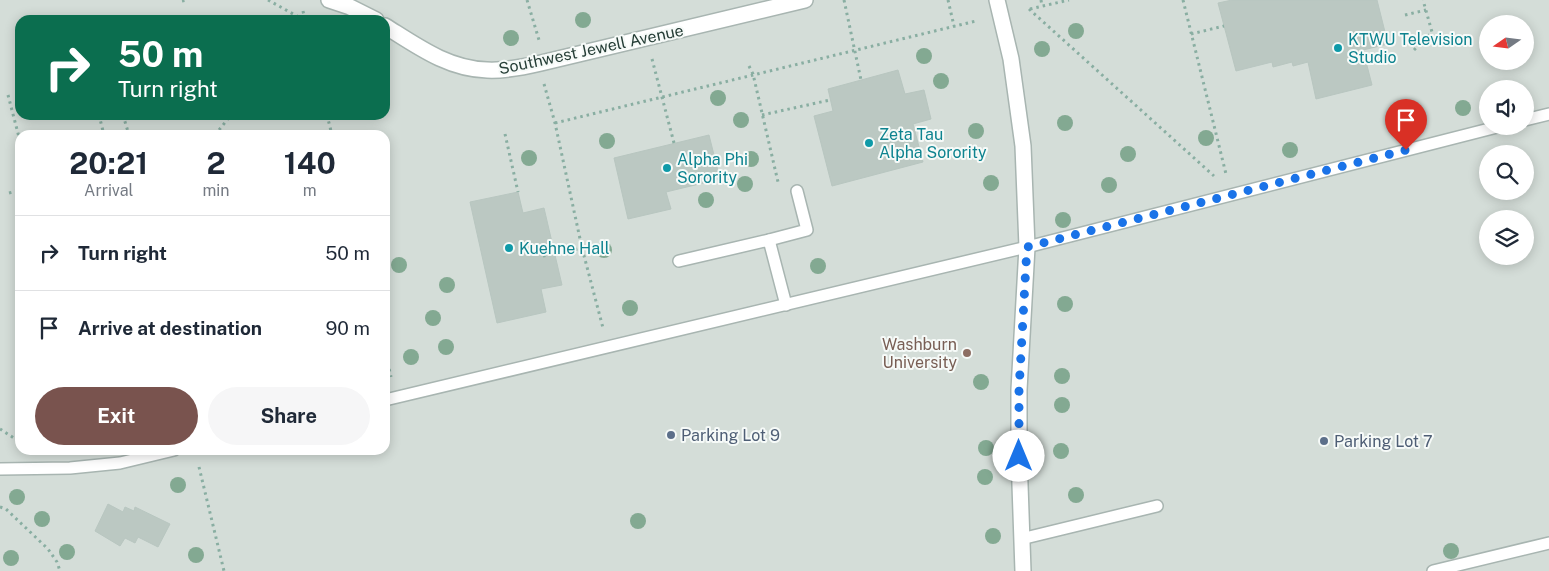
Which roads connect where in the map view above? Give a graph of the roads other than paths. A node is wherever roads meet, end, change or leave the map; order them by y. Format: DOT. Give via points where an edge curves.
graph roads {
  1 [pos="328,0"];
  2 [pos="805,0"];
  3 [pos="997,0"];
  4 [pos="366,15"];
  5 [pos="390,29"];
  6 [pos="1549,114"];
  7 [pos="1534,118"];
  8 [pos="1479,132"];
  9 [pos="797,191"];
  10 [pos="769,240"];
  11 [pos="1027,247"];
  12 [pos="679,261"];
  13 [pos="786,305"];
  14 [pos="390,399"];
  15 [pos="153,455"];
  16 [pos="0,469"];
  17 [pos="1157,506"];
  18 [pos="1021,539"];
  19 [pos="1549,543"];
  20 [pos="1023,571"];
  21 [pos="1433,571"];
  1 -- 4 [label="street"];
  2 -- 5 [label="street, Southwest Jewell Avenue" via="512,69 463,67 434,56"];
  3 -- 11 [label="street" via="1011,59 1023,146"];
  6 -- 7 [label="lane"];
  8 -- 11 [label="lane"];
  9 -- 10 [label="lane" via="807,230"];
  10 -- 12 [label="lane"];
  10 -- 13 [label="lane"];
  11 -- 13 [label="lane"];
  11 -- 18 [label="street" via="1019,390"];
  13 -- 14 [label="lane"];
  15 -- 16 [label="lane" via="120,463 70,468"];
  17 -- 18 [label="lane"];
  18 -- 20 [label="street"];
  19 -- 21 [label="lane"];
}
